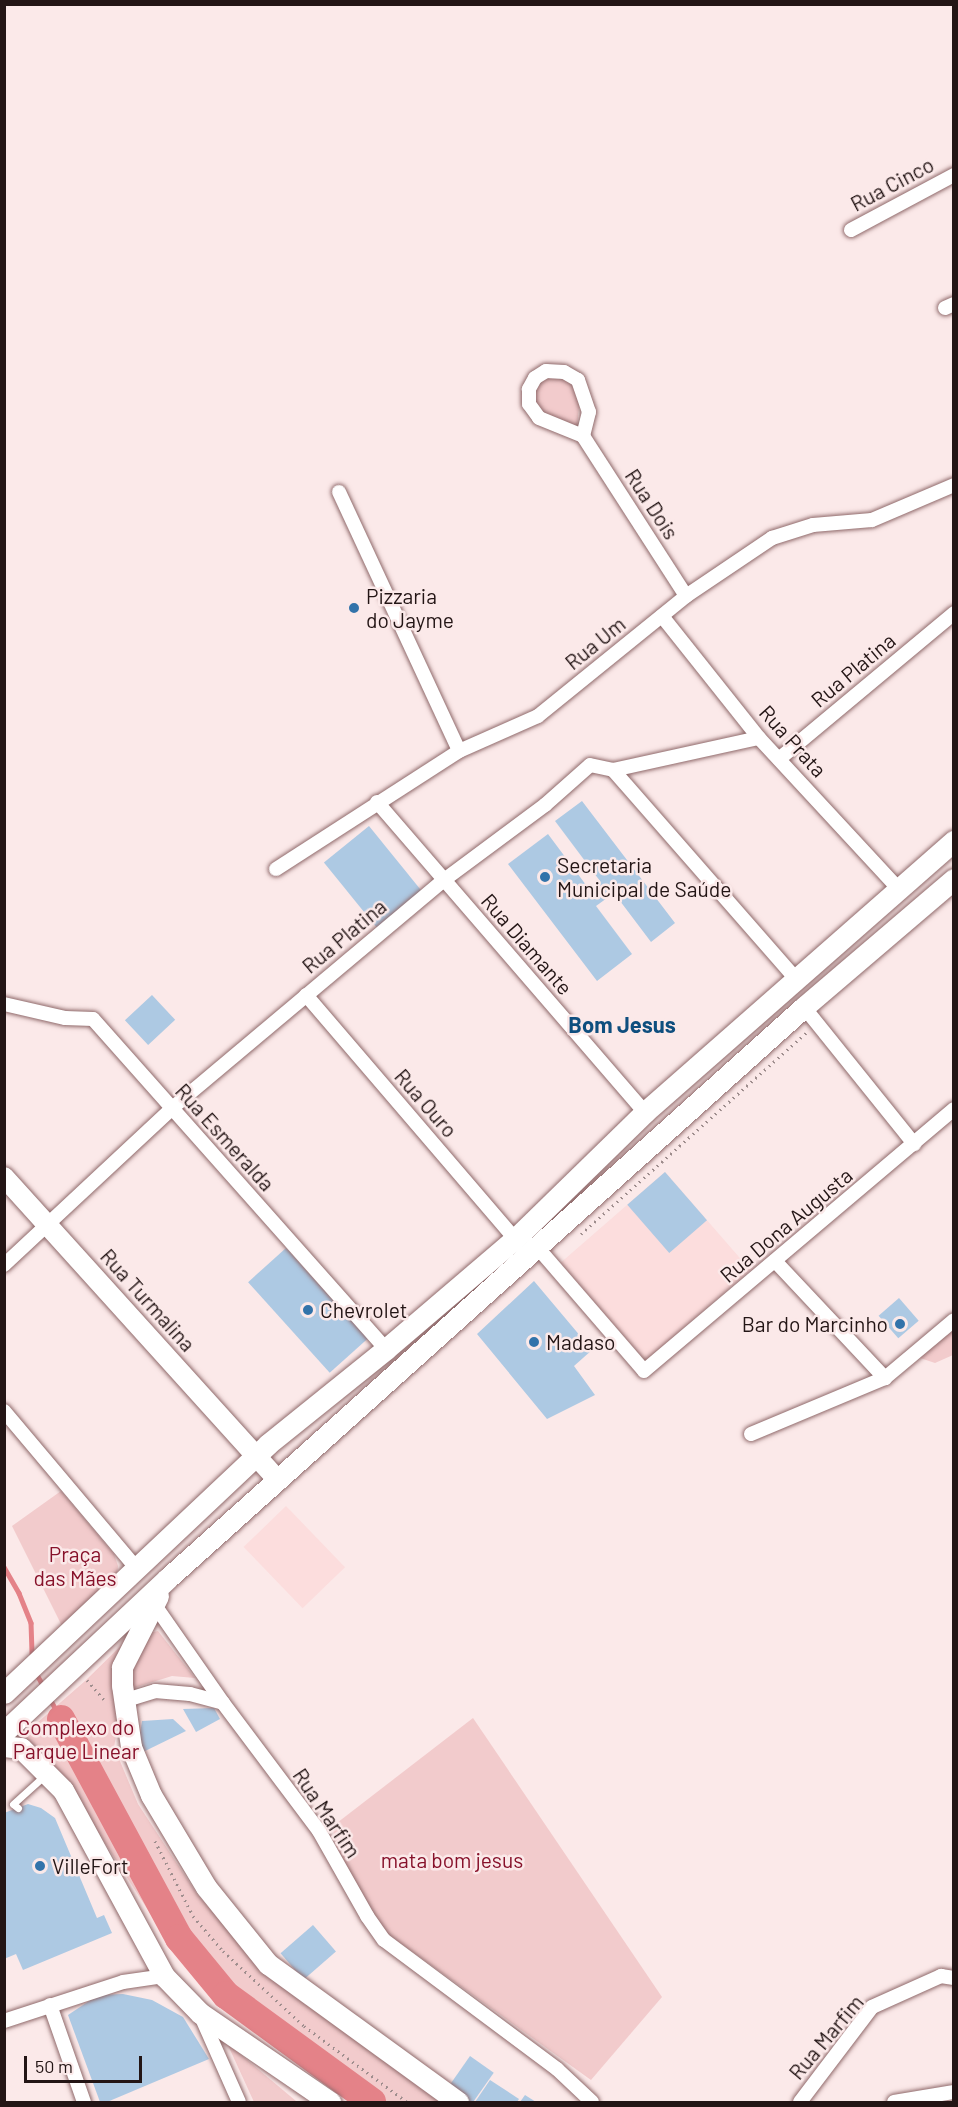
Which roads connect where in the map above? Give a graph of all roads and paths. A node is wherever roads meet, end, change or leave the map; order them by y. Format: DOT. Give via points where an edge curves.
graph roads {
  1 [pos="954,176"];
  2 [pos="851,230"];
  3 [pos="583,436"];
  4 [pos="954,485"];
  5 [pos="339,492"];
  6 [pos="686,596"];
  7 [pos="954,613"];
  8 [pos="663,615"];
  9 [pos="759,738"];
  10 [pos="459,752"];
  11 [pos="779,759"];
  12 [pos="613,770"];
  13 [pos="377,802"];
  14 [pos="954,841"];
  15 [pos="276,869"];
  16 [pos="954,879"];
  17 [pos="444,880"];
  18 [pos="899,889"];
  19 [pos="796,980"];
  20 [pos="306,995"];
  21 [pos="4,1004"];
  22 [pos="804,1007"];
  23 [pos="171,1109"];
  24 [pos="954,1109"];
  25 [pos="645,1112"];
  26 [pos="914,1144"];
  27 [pos="4,1177"];
  28 [pos="48,1226"];
  29 [pos="515,1239"];
  30 [pos="538,1248"];
  31 [pos="775,1261"];
  32 [pos="4,1265"];
  33 [pos="954,1320"];
  34 [pos="386,1349"];
  35 [pos="885,1378"];
  36 [pos="4,1411"];
  37 [pos="751,1434"];
  38 [pos="256,1456"];
  39 [pos="279,1480"];
  40 [pos="136,1569"];
  41 [pos="168,1578"];
  42 [pos="154,1604"];
  43 [pos="134,1613"];
  44 [pos="5,1693"];
  45 [pos="123,1701"];
  46 [pos="223,1703"];
  47 [pos="12,1726"];
  48 [pos="4,1746"];
  49 [pos="47,1773"];
  50 [pos="4,1808"];
  51 [pos="164,1976"];
  52 [pos="954,1978"];
  53 [pos="50,2005"];
  54 [pos="200,2013"];
  55 [pos="4,2021"];
  56 [pos="954,2092"];
  57 [pos="238,2099"];
  58 [pos="84,2103"];
  59 [pos="330,2103"];
  60 [pos="458,2103"];
  61 [pos="592,2103"];
  62 [pos="800,2103"];
  63 [pos="894,2103"];
  1 -- 2 [label="street, Rua Cinco"];
  3 -- 3 [label="street" via="589,412 578,380 564,372 546,371 535,378 529,389 529,404 539,418"];
  3 -- 6 [label="street, Rua Dois"];
  4 -- 6 [label="street, Rua Um" via="872,520 813,525 772,538"];
  5 -- 10 [label="street"];
  6 -- 8 [label="street, Rua Um"];
  7 -- 11 [label="street, Rua Platina"];
  8 -- 9 [label="street, Rua Prata"];
  8 -- 10 [label="street, Rua Um" via="538,716"];
  9 -- 11 [label="street, Rua Prata"];
  9 -- 12 [label="street, Rua Platina"];
  10 -- 13 [label="street, Rua Um"];
  11 -- 18 [label="street, Rua Prata"];
  12 -- 17 [label="street, Rua Platina" via="590,765 545,805"];
  12 -- 19 [label="street"];
  13 -- 15 [label="street, Rua Um"];
  13 -- 17 [label="street, Rua Diamante"];
  14 -- 18 [label="main road"];
  16 -- 22 [label="main road"];
  17 -- 20 [label="street, Rua Platina"];
  17 -- 25 [label="street, Rua Diamante"];
  18 -- 19 [label="main road"];
  19 -- 25 [label="main road"];
  20 -- 23 [label="street, Rua Platina"];
  20 -- 29 [label="street, Rua Ouro"];
  21 -- 23 [label="street, Rua Esmeralda" via="65,1018 93,1019"];
  22 -- 26 [label="street"];
  22 -- 30 [label="main road"];
  23 -- 28 [label="street, Rua Platina"];
  23 -- 34 [label="street, Rua Esmeralda"];
  24 -- 26 [label="street, Rua Dona Augusta"];
  25 -- 29 [label="main road"];
  26 -- 31 [label="street, Rua Dona Augusta"];
  27 -- 28 [label="main road, Rua Turmalina"];
  28 -- 32 [label="street, Rua Platina"];
  28 -- 38 [label="main road, Rua Turmalina"];
  29 -- 34 [label="main road"];
  30 -- 31 [label="street, Rua Dona Augusta" via="644,1371"];
  30 -- 39 [label="main road"];
  31 -- 35 [label="street"];
  33 -- 35 [label="street"];
  34 -- 38 [label="main road"];
  35 -- 37 [label="street"];
  36 -- 40 [label="street"];
  38 -- 39 [label="main road, Rua Turmalina"];
  38 -- 40 [label="main road"];
  39 -- 41 [label="main road"];
  40 -- 44 [label="main road"];
  41 -- 42 [label="main road"];
  41 -- 43 [label="main road"];
  42 -- 43 [label="street"];
  42 -- 45 [label="main road" via="122,1666"];
  42 -- 46 [label="street, Rua Marfim"];
  43 -- 47 [label="main road"];
  45 -- 46 [label="street" via="155,1691 190,1694"];
  45 -- 60 [label="main road" via="131,1747 151,1795 206,1887 268,1964"];
  46 -- 61 [label="street, Rua Marfim" via="319,1831 384,1940 557,2069"];
  48 -- 49 [label="main road" via="21,1748"];
  49 -- 50 [label="lane" via="16,1806"];
  49 -- 51 [label="main road" via="63,1790"];
  51 -- 53 [label="street" via="123,1982"];
  51 -- 54 [label="main road"];
  52 -- 62 [label="street, Rua Marfim" via="941,1976 872,2007"];
  53 -- 55 [label="street"];
  53 -- 58 [label="street"];
  54 -- 57 [label="street"];
  54 -- 59 [label="main road"];
  56 -- 63 [label="street"];
}
